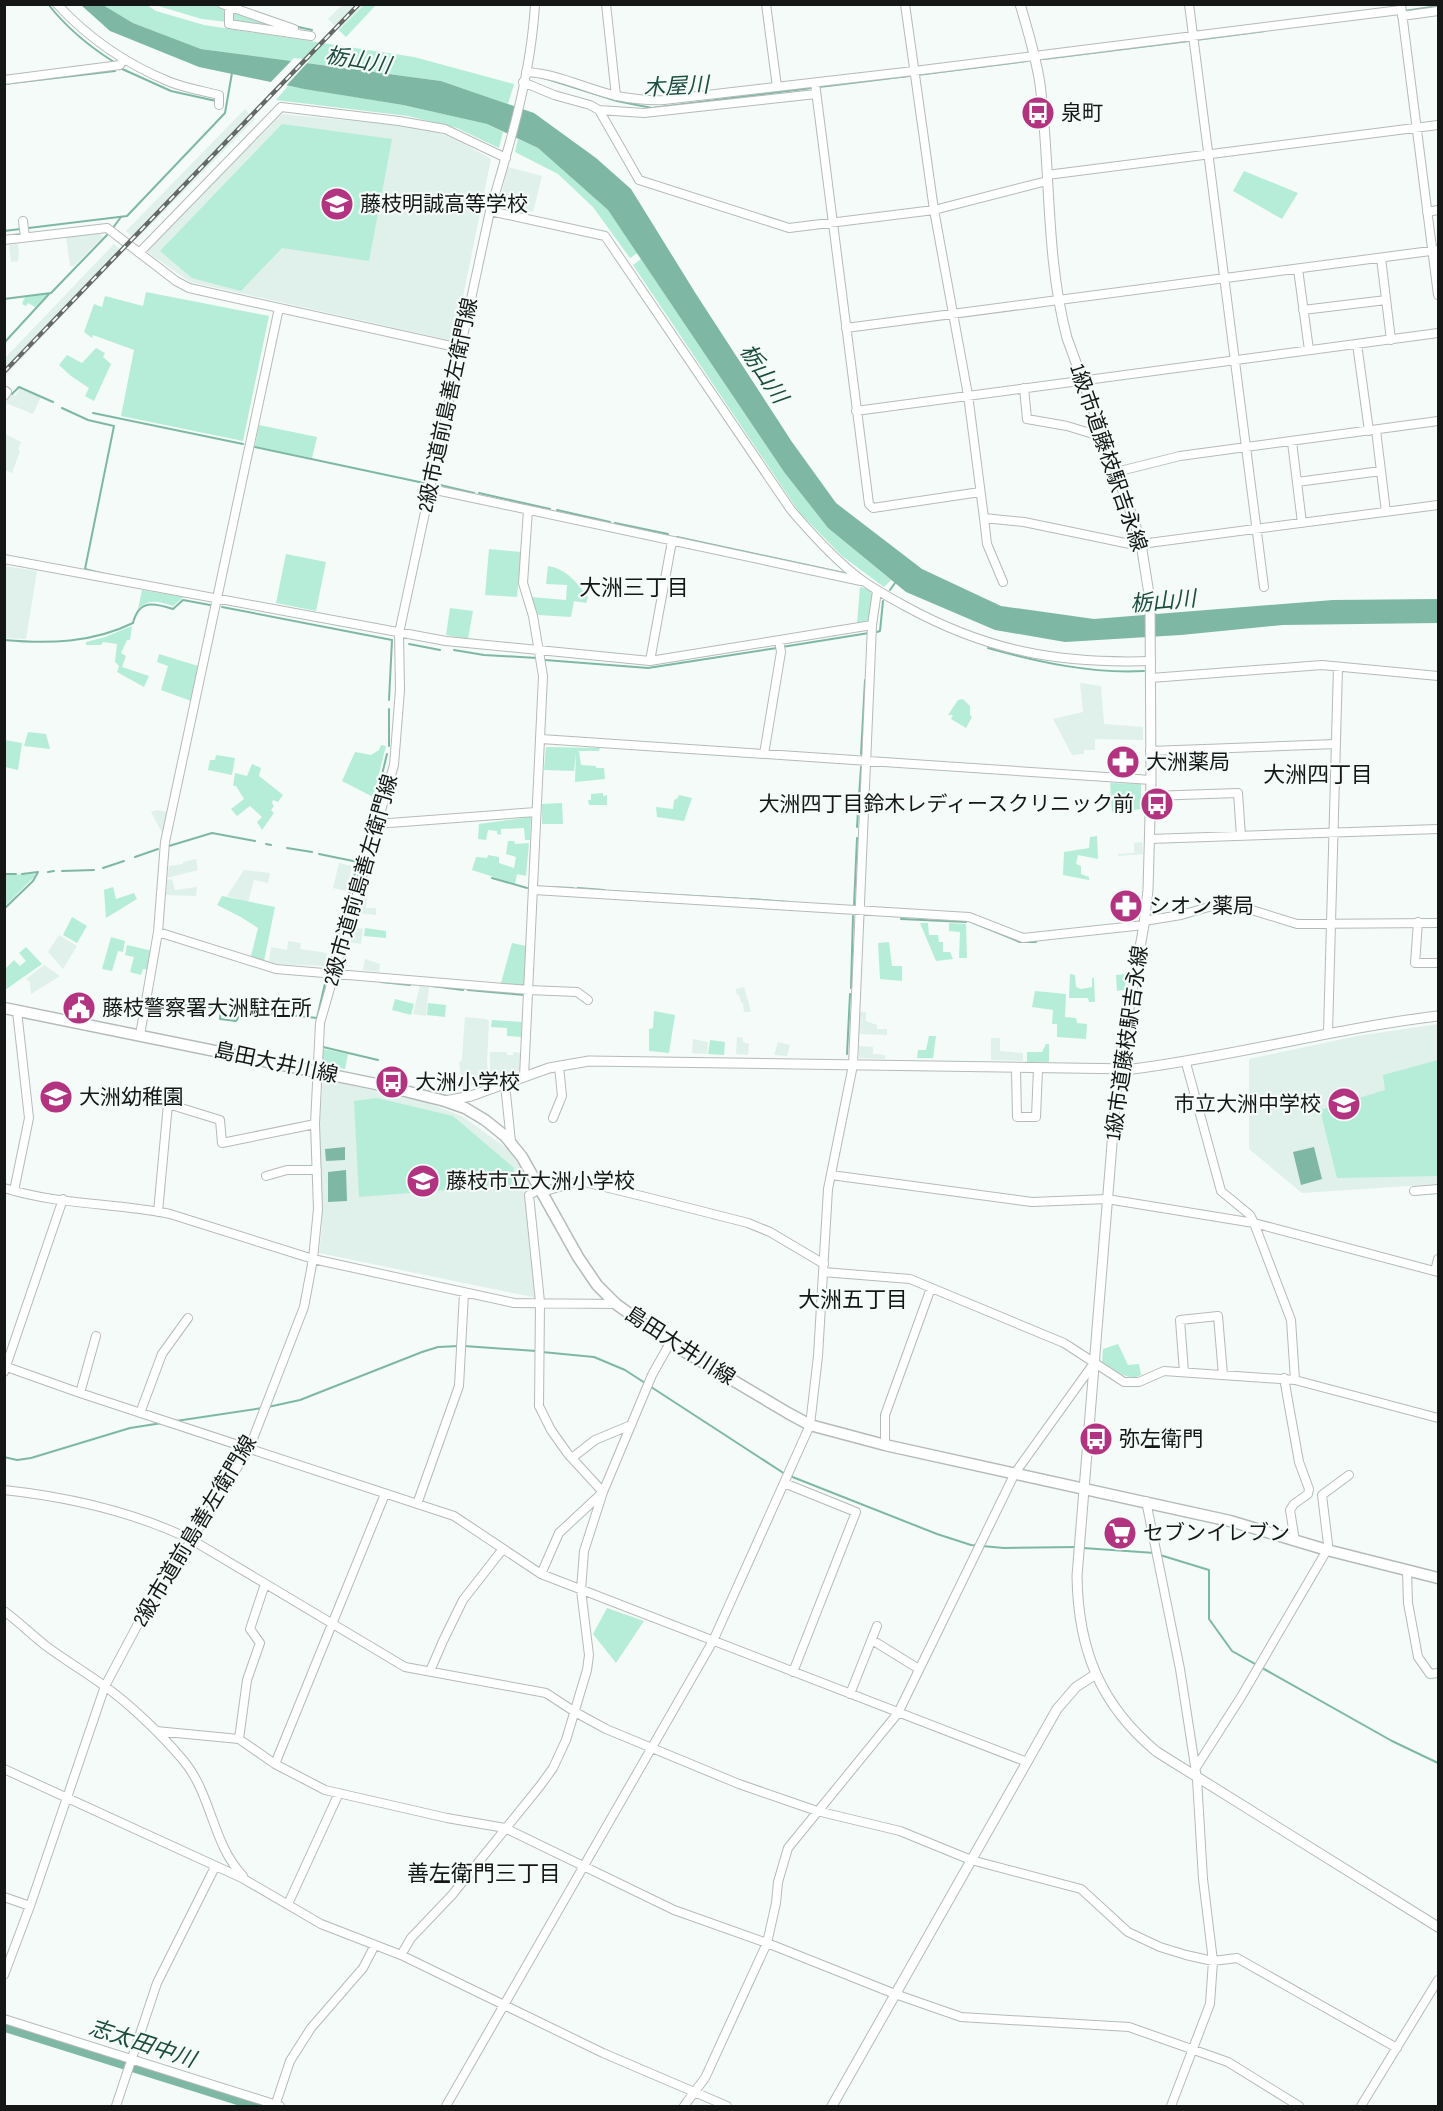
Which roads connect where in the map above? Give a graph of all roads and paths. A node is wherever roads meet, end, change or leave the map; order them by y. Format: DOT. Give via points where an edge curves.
graph roads {
  1 [pos="57,4"];
  2 [pos="535,4"];
  3 [pos="606,4"];
  4 [pos="766,4"];
  5 [pos="905,4"];
  6 [pos="1020,4"];
  7 [pos="1189,4"];
  8 [pos="227,5"];
  9 [pos="1401,10"];
  10 [pos="1438,11"];
  11 [pos="1193,36"];
  12 [pos="1035,55"];
  13 [pos="118,64"];
  14 [pos="914,71"];
  15 [pos="526,72"];
  16 [pos="4,80"];
  17 [pos="815,83"];
  18 [pos="523,86"];
  19 [pos="777,87"];
  20 [pos="816,93"];
  21 [pos="616,96"];
  22 [pos="220,101"];
  23 [pos="599,110"];
  24 [pos="1438,126"];
  25 [pos="1416,129"];
  26 [pos="1208,155"];
  27 [pos="506,158"];
  28 [pos="1047,178"];
  29 [pos="934,210"];
  30 [pos="1438,210"];
  31 [pos="490,211"];
  32 [pos="1427,212"];
  33 [pos="833,222"];
  34 [pos="4,240"];
  35 [pos="1436,251"];
  36 [pos="139,253"];
  37 [pos="1381,258"];
  38 [pos="1298,269"];
  39 [pos="1224,279"];
  40 [pos="1438,293"];
  41 [pos="1058,299"];
  42 [pos="1386,300"];
  43 [pos="279,308"];
  44 [pos="1304,310"];
  45 [pos="953,315"];
  46 [pos="846,328"];
  47 [pos="1438,333"];
  48 [pos="1391,340"];
  49 [pos="1357,344"];
  50 [pos="460,348"];
  51 [pos="1309,350"];
  52 [pos="1235,360"];
  53 [pos="1082,380"];
  54 [pos="1024,388"];
  55 [pos="4,390"];
  56 [pos="968,395"];
  57 [pos="4,396"];
  58 [pos="856,411"];
  59 [pos="1438,421"];
  60 [pos="1372,430"];
  61 [pos="1103,437"];
  62 [pos="1292,442"];
  63 [pos="1247,448"];
  64 [pos="1381,471"];
  65 [pos="1116,472"];
  66 [pos="1297,482"];
  67 [pos="431,489"];
  68 [pos="980,492"];
  69 [pos="1438,506"];
  70 [pos="528,510"];
  71 [pos="1386,512"];
  72 [pos="984,518"];
  73 [pos="1302,523"];
  74 [pos="1257,529"];
  75 [pos="672,541"];
  76 [pos="1141,544"];
  77 [pos="4,559"];
  78 [pos="864,582"];
  79 [pos="1003,582"];
  80 [pos="1264,586"];
  81 [pos="878,591"];
  82 [pos="218,599"];
  83 [pos="873,625"];
  84 [pos="399,633"];
  85 [pos="779,641"];
  86 [pos="540,652"];
  87 [pos="1151,658"];
  88 [pos="650,661"];
  89 [pos="1338,667"];
  90 [pos="1438,676"];
  91 [pos="1151,678"];
  92 [pos="541,740"];
  93 [pos="1336,744"];
  94 [pos="1150,751"];
  95 [pos="764,754"];
  96 [pos="867,762"];
  97 [pos="1151,780"];
  98 [pos="1151,796"];
  99 [pos="536,812"];
  100 [pos="376,824"];
  101 [pos="1438,829"];
  102 [pos="1335,833"];
  103 [pos="1241,836"];
  104 [pos="1150,839"];
  105 [pos="534,890"];
  106 [pos="858,911"];
  107 [pos="1418,922"];
  108 [pos="1144,923"];
  109 [pos="1438,923"];
  110 [pos="1332,924"];
  111 [pos="158,932"];
  112 [pos="1438,963"];
  113 [pos="334,973"];
  114 [pos="529,990"];
  115 [pos="588,1000"];
  116 [pos="4,1008"];
  117 [pos="18,1011"];
  118 [pos="1438,1016"];
  119 [pos="1329,1033"];
  120 [pos="140,1035"];
  121 [pos="1186,1063"];
  122 [pos="853,1065"];
  123 [pos="559,1066"];
  124 [pos="1016,1069"];
  125 [pos="1038,1069"];
  126 [pos="1118,1070"];
  127 [pos="317,1072"];
  128 [pos="524,1077"];
  129 [pos="505,1084"];
  130 [pos="445,1101"];
  131 [pos="553,1118"];
  132 [pos="315,1124"];
  133 [pos="511,1143"];
  134 [pos="317,1170"];
  135 [pos="831,1175"];
  136 [pos="266,1176"];
  137 [pos="4,1188"];
  138 [pos="1438,1189"];
  139 [pos="541,1190"];
  140 [pos="14,1191"];
  141 [pos="1414,1191"];
  142 [pos="63,1199"];
  143 [pos="1107,1199"];
  144 [pos="158,1212"];
  145 [pos="1254,1223"];
  146 [pos="313,1259"];
  147 [pos="1438,1259"];
  148 [pos="824,1268"];
  149 [pos="1437,1271"];
  150 [pos="932,1288"];
  151 [pos="464,1293"];
  152 [pos="540,1302"];
  153 [pos="616,1304"];
  154 [pos="188,1318"];
  155 [pos="96,1336"];
  156 [pos="670,1343"];
  157 [pos="1094,1363"];
  158 [pos="5,1368"];
  159 [pos="1184,1372"];
  160 [pos="1223,1375"];
  161 [pos="1284,1378"];
  162 [pos="1295,1380"];
  163 [pos="80,1393"];
  164 [pos="140,1413"];
  165 [pos="1438,1418"];
  166 [pos="631,1425"];
  167 [pos="810,1425"];
  168 [pos="885,1445"];
  169 [pos="249,1449"];
  170 [pos="572,1458"];
  171 [pos="1015,1473"];
  172 [pos="1349,1475"];
  173 [pos="784,1481"];
  174 [pos="1083,1488"];
  175 [pos="4,1491"];
  176 [pos="603,1492"];
  177 [pos="385,1494"];
  178 [pos="1146,1502"];
  179 [pos="417,1504"];
  180 [pos="192,1540"];
  181 [pos="1295,1541"];
  182 [pos="502,1550"];
  183 [pos="1327,1550"];
  184 [pos="1407,1571"];
  185 [pos="541,1574"];
  186 [pos="1438,1578"];
  187 [pos="265,1584"];
  188 [pos="581,1590"];
  189 [pos="4,1611"];
  190 [pos="332,1623"];
  191 [pos="877,1626"];
  192 [pos="872,1640"];
  193 [pos="713,1641"];
  194 [pos="919,1669"];
  195 [pos="430,1671"];
  196 [pos="793,1672"];
  197 [pos="1438,1673"];
  198 [pos="1096,1674"];
  199 [pos="105,1686"];
  200 [pos="850,1694"];
  201 [pos="575,1712"];
  202 [pos="898,1713"];
  203 [pos="156,1731"];
  204 [pos="239,1739"];
  205 [pos="653,1747"];
  206 [pos="1027,1762"];
  207 [pos="275,1764"];
  208 [pos="4,1769"];
  209 [pos="1196,1774"];
  210 [pos="339,1793"];
  211 [pos="67,1799"];
  212 [pos="817,1811"];
  213 [pos="505,1828"];
  214 [pos="971,1860"];
  215 [pos="215,1867"];
  216 [pos="584,1868"];
  217 [pos="248,1882"];
  218 [pos="4,1898"];
  219 [pos="288,1904"];
  220 [pos="30,1906"];
  221 [pos="1438,1927"];
  222 [pos="767,1943"];
  223 [pos="375,1945"];
  224 [pos="401,1955"];
  225 [pos="1213,1960"];
  226 [pos="4,1975"];
  227 [pos="1438,1980"];
  228 [pos="895,1994"];
  229 [pos="504,2006"];
  230 [pos="4,2019"];
  231 [pos="1397,2048"];
  232 [pos="1193,2049"];
  233 [pos="132,2058"];
  234 [pos="694,2094"];
  235 [pos="116,2106"];
  236 [pos="277,2106"];
  237 [pos="446,2106"];
  238 [pos="684,2106"];
  239 [pos="727,2106"];
  240 [pos="832,2106"];
  241 [pos="1171,2106"];
  242 [pos="1299,2106"];
  243 [pos="1361,2106"];
  1 -- 13 [label="street"];
  2 -- 15 [label="street, 2級市道前島善左衛門線"];
  3 -- 21 [label="street"];
  4 -- 19 [label="street"];
  5 -- 14 [label="street"];
  6 -- 12 [label="street, 1級市道藤枝駅吉永線"];
  7 -- 11 [label="street"];
  8 -- 8 [label="street" via="229,24 311,36 291,28"];
  9 -- 10 [label="street"];
  9 -- 11 [label="street"];
  9 -- 25 [label="street"];
  11 -- 12 [label="street"];
  11 -- 26 [label="street"];
  12 -- 14 [label="street"];
  12 -- 28 [label="street, 1級市道藤枝駅吉永線"];
  13 -- 16 [label="street"];
  13 -- 22 [label="street" via="219,95"];
  14 -- 17 [label="street"];
  14 -- 29 [label="street"];
  15 -- 18 [label="street, 2級市道前島善左衛門線"];
  15 -- 21 [label="street" via="547,73"];
  17 -- 19 [label="street"];
  17 -- 20 [label="street"];
  18 -- 23 [label="street"];
  18 -- 27 [label="street, 2級市道前島善左衛門線"];
  19 -- 21 [label="street" via="648,101"];
  20 -- 23 [label="street" via="644,113"];
  20 -- 33 [label="street"];
  23 -- 33 [label="street" via="639,180 789,228"];
  24 -- 25 [label="street"];
  25 -- 26 [label="street"];
  25 -- 32 [label="street"];
  26 -- 28 [label="street"];
  26 -- 39 [label="street"];
  27 -- 31 [label="street, 2級市道前島善左衛門線"];
  27 -- 36 [label="street" via="446,129 281,106"];
  28 -- 29 [label="street"];
  28 -- 41 [label="street, 1級市道藤枝駅吉永線"];
  29 -- 33 [label="street"];
  29 -- 45 [label="street"];
  30 -- 32 [label="street"];
  31 -- 50 [label="street, 2級市道前島善左衛門線"];
  31 -- 78 [label="street" via="605,236 791,510 819,542"];
  32 -- 35 [label="street"];
  33 -- 46 [label="street"];
  34 -- 36 [label="street" via="24,228 110,230"];
  35 -- 37 [label="street"];
  35 -- 40 [label="street"];
  36 -- 43 [label="street" via="189,288"];
  37 -- 38 [label="street"];
  37 -- 42 [label="street"];
  38 -- 39 [label="street"];
  38 -- 44 [label="street"];
  39 -- 41 [label="street"];
  39 -- 52 [label="street"];
  41 -- 45 [label="street"];
  41 -- 53 [label="street, 1級市道藤枝駅吉永線"];
  42 -- 44 [label="street"];
  42 -- 48 [label="street"];
  43 -- 50 [label="street"];
  43 -- 82 [label="street"];
  44 -- 51 [label="street"];
  45 -- 46 [label="street"];
  45 -- 56 [label="street"];
  46 -- 58 [label="street"];
  47 -- 48 [label="street"];
  48 -- 49 [label="street"];
  49 -- 51 [label="street"];
  49 -- 60 [label="street"];
  50 -- 67 [label="street, 2級市道前島善左衛門線"];
  51 -- 52 [label="street"];
  52 -- 53 [label="street"];
  52 -- 63 [label="street"];
  53 -- 54 [label="street"];
  53 -- 61 [label="street, 1級市道藤枝駅吉永線"];
  54 -- 56 [label="street"];
  54 -- 61 [label="street" via="1027,419"];
  55 -- 57 [label="street"];
  56 -- 58 [label="street"];
  56 -- 68 [label="street"];
  58 -- 68 [label="street" via="869,504 873,508"];
  59 -- 60 [label="street"];
  60 -- 62 [label="street"];
  60 -- 64 [label="street"];
  61 -- 65 [label="street, 1級市道藤枝駅吉永線"];
  62 -- 63 [label="street"];
  62 -- 66 [label="street"];
  63 -- 65 [label="street" via="1180,456"];
  63 -- 74 [label="street"];
  64 -- 66 [label="street"];
  64 -- 71 [label="street"];
  65 -- 76 [label="street, 1級市道藤枝駅吉永線"];
  66 -- 73 [label="street"];
  67 -- 70 [label="street"];
  67 -- 84 [label="street, 2級市道前島善左衛門線"];
  68 -- 72 [label="street"];
  69 -- 71 [label="street"];
  70 -- 75 [label="street"];
  70 -- 86 [label="street" via="523,583"];
  71 -- 73 [label="street"];
  72 -- 76 [label="street"];
  72 -- 79 [label="street" via="987,544"];
  73 -- 74 [label="street"];
  74 -- 76 [label="street"];
  74 -- 80 [label="street"];
  75 -- 78 [label="street"];
  75 -- 88 [label="street"];
  76 -- 87 [label="street, 1級市道藤枝駅吉永線" via="1150,600"];
  77 -- 82 [label="street"];
  78 -- 81 [label="street"];
  81 -- 83 [label="street"];
  81 -- 87 [label="street" via="933,621 984,642 1039,656 1092,661"];
  82 -- 84 [label="street"];
  82 -- 111 [label="street" via="165,842"];
  83 -- 85 [label="street"];
  83 -- 96 [label="street"];
  84 -- 86 [label="street"];
  84 -- 100 [label="street, 2級市道前島善左衛門線" via="396,750"];
  85 -- 88 [label="street"];
  85 -- 95 [label="street" via="781,652"];
  86 -- 88 [label="street"];
  86 -- 92 [label="street"];
  87 -- 91 [label="street, 1級市道藤枝駅吉永線"];
  89 -- 90 [label="street"];
  89 -- 91 [label="street"];
  89 -- 93 [label="street"];
  91 -- 94 [label="street, 1級市道藤枝駅吉永線"];
  92 -- 95 [label="street"];
  92 -- 99 [label="street"];
  93 -- 94 [label="street"];
  93 -- 102 [label="street"];
  94 -- 97 [label="street, 1級市道藤枝駅吉永線"];
  95 -- 96 [label="street"];
  96 -- 97 [label="street"];
  96 -- 106 [label="street"];
  97 -- 98 [label="street, 1級市道藤枝駅吉永線"];
  98 -- 103 [label="street" via="1238,793"];
  98 -- 104 [label="street, 1級市道藤枝駅吉永線"];
  99 -- 100 [label="street"];
  99 -- 105 [label="street"];
  100 -- 113 [label="street, 2級市道前島善左衛門線"];
  101 -- 102 [label="street"];
  102 -- 103 [label="street"];
  102 -- 110 [label="street"];
  103 -- 104 [label="street"];
  104 -- 108 [label="street, 1級市道藤枝駅吉永線"];
  105 -- 106 [label="street"];
  105 -- 114 [label="street"];
  106 -- 108 [label="street" via="969,917 1023,938"];
  106 -- 122 [label="street"];
  107 -- 109 [label="street"];
  107 -- 110 [label="street"];
  107 -- 112 [label="street" via="1415,963"];
  108 -- 110 [label="street" via="1226,902 1297,924"];
  108 -- 126 [label="street, 1級市道藤枝駅吉永線"];
  110 -- 119 [label="street"];
  111 -- 113 [label="street" via="276,969"];
  111 -- 120 [label="street"];
  113 -- 114 [label="street"];
  113 -- 127 [label="street, 2級市道前島善左衛門線" via="320,1023"];
  114 -- 115 [label="street" via="577,992"];
  114 -- 128 [label="street"];
  116 -- 117 [label="main road, 島田大井川線"];
  117 -- 120 [label="main road, 島田大井川線"];
  117 -- 140 [label="street" via="29,1118"];
  118 -- 119 [label="street"];
  119 -- 121 [label="street"];
  120 -- 127 [label="main road, 島田大井川線"];
  121 -- 126 [label="street"];
  121 -- 145 [label="street" via="1221,1191"];
  122 -- 123 [label="street" via="589,1061"];
  122 -- 124 [label="street"];
  122 -- 135 [label="street"];
  123 -- 128 [label="street"];
  123 -- 131 [label="street" via="562,1096"];
  124 -- 125 [label="street"];
  124 -- 125 [label="street" via="1017,1117 1036,1117"];
  125 -- 126 [label="street"];
  126 -- 143 [label="street, 1級市道藤枝駅吉永線"];
  127 -- 130 [label="main road, 島田大井川線"];
  127 -- 132 [label="street, 2級市道前島善左衛門線"];
  128 -- 129 [label="street"];
  129 -- 130 [label="street"];
  129 -- 133 [label="street"];
  130 -- 133 [label="main road, 島田大井川線" via="485,1120"];
  132 -- 134 [label="street, 2級市道前島善左衛門線"];
  132 -- 144 [label="street" via="222,1143 220,1120 168,1104"];
  133 -- 139 [label="main road, 島田大井川線"];
  134 -- 136 [label="street" via="287,1170"];
  134 -- 146 [label="street, 2級市道前島善左衛門線"];
  135 -- 143 [label="street" via="1032,1202"];
  135 -- 148 [label="street"];
  137 -- 140 [label="street"];
  138 -- 141 [label="street"];
  139 -- 148 [label="street" via="580,1181 748,1223 770,1232"];
  139 -- 152 [label="street" via="529,1196"];
  139 -- 153 [label="main road, 島田大井川線" via="597,1286"];
  140 -- 142 [label="street"];
  142 -- 144 [label="street"];
  142 -- 158 [label="street"];
  143 -- 145 [label="street"];
  143 -- 157 [label="street, 1級市道藤枝駅吉永線"];
  144 -- 146 [label="street"];
  145 -- 149 [label="street"];
  145 -- 162 [label="street" via="1291,1320"];
  146 -- 151 [label="street"];
  146 -- 169 [label="street, 2級市道前島善左衛門線" via="304,1307"];
  147 -- 149 [label="street"];
  148 -- 150 [label="street" via="901,1277"];
  148 -- 167 [label="street"];
  150 -- 157 [label="street" via="1064,1344"];
  150 -- 168 [label="street" via="885,1415"];
  151 -- 152 [label="street" via="514,1303"];
  151 -- 179 [label="street" via="459,1386"];
  152 -- 153 [label="street"];
  152 -- 170 [label="street" via="539,1406"];
  153 -- 156 [label="main road, 島田大井川線"];
  154 -- 164 [label="street" via="162,1354"];
  155 -- 163 [label="street"];
  156 -- 166 [label="street" via="651,1375"];
  156 -- 167 [label="main road, 島田大井川線"];
  157 -- 159 [label="street" via="1124,1382 1139,1382 1164,1371"];
  157 -- 171 [label="street"];
  157 -- 174 [label="street, 1級市道藤枝駅吉永線"];
  158 -- 163 [label="street"];
  159 -- 160 [label="street"];
  159 -- 160 [label="street" via="1180,1320 1218,1316"];
  160 -- 161 [label="street"];
  161 -- 162 [label="street"];
  161 -- 181 [label="street" via="1299,1462 1309,1489 1290,1510"];
  162 -- 165 [label="street"];
  163 -- 164 [label="street"];
  164 -- 169 [label="street"];
  166 -- 170 [label="street" via="594,1440"];
  166 -- 176 [label="street"];
  167 -- 168 [label="main road, 島田大井川線"];
  167 -- 173 [label="street"];
  168 -- 171 [label="main road, 島田大井川線"];
  169 -- 177 [label="street"];
  169 -- 180 [label="street, 2級市道前島善左衛門線"];
  170 -- 176 [label="street"];
  171 -- 174 [label="main road, 島田大井川線"];
  171 -- 194 [label="street"];
  172 -- 183 [label="street" via="1322,1495"];
  173 -- 193 [label="street"];
  173 -- 196 [label="street" via="856,1512"];
  174 -- 178 [label="main road, 島田大井川線"];
  174 -- 198 [label="street, 1級市道藤枝駅吉永線" via="1077,1597 1083,1639"];
  175 -- 180 [label="street" via="51,1496 108,1510 160,1525"];
  176 -- 185 [label="street" via="559,1533"];
  176 -- 188 [label="street" via="584,1551"];
  177 -- 179 [label="street"];
  177 -- 190 [label="street"];
  178 -- 181 [label="main road, 島田大井川線"];
  178 -- 209 [label="street" via="1180,1669"];
  179 -- 182 [label="street" via="454,1516"];
  180 -- 187 [label="street"];
  180 -- 199 [label="street, 2級市道前島善左衛門線" via="138,1624"];
  181 -- 183 [label="main road, 島田大井川線"];
  182 -- 185 [label="street"];
  182 -- 195 [label="street" via="463,1600"];
  183 -- 184 [label="main road, 島田大井川線"];
  183 -- 209 [label="street"];
  184 -- 186 [label="main road, 島田大井川線"];
  184 -- 197 [label="street" via="1408,1604 1418,1657 1430,1674"];
  185 -- 188 [label="street"];
  187 -- 190 [label="street"];
  187 -- 204 [label="street" via="250,1629 260,1642 247,1680"];
  188 -- 193 [label="street"];
  188 -- 201 [label="street" via="589,1655"];
  189 -- 199 [label="street" via="46,1646"];
  190 -- 195 [label="street" via="405,1666"];
  190 -- 207 [label="street"];
  191 -- 192 [label="street"];
  192 -- 194 [label="street"];
  192 -- 200 [label="street"];
  193 -- 196 [label="street"];
  193 -- 205 [label="street"];
  194 -- 202 [label="street"];
  195 -- 201 [label="street" via="546,1693"];
  196 -- 200 [label="street"];
  198 -- 206 [label="street" via="1066,1696"];
  198 -- 209 [label="street, 1級市道藤枝駅吉永線" via="1135,1734"];
  199 -- 203 [label="street"];
  199 -- 211 [label="street, 2級市道前島善左衛門線"];
  200 -- 202 [label="street"];
  201 -- 205 [label="street"];
  201 -- 213 [label="street" via="553,1768"];
  202 -- 206 [label="street"];
  202 -- 212 [label="street"];
  203 -- 204 [label="street"];
  203 -- 217 [label="street" via="189,1768 219,1838"];
  204 -- 207 [label="street"];
  205 -- 212 [label="street" via="739,1784"];
  205 -- 216 [label="street"];
  206 -- 214 [label="street"];
  207 -- 210 [label="street" via="325,1790"];
  208 -- 211 [label="street"];
  209 -- 221 [label="street, 1級市道藤枝駅吉永線"];
  209 -- 225 [label="street"];
  210 -- 213 [label="street"];
  210 -- 219 [label="street"];
  211 -- 215 [label="street"];
  211 -- 220 [label="street, 2級市道前島善左衛門線"];
  212 -- 214 [label="street" via="900,1831"];
  212 -- 222 [label="street" via="788,1848"];
  213 -- 216 [label="street"];
  213 -- 224 [label="street" via="452,1895 411,1938"];
  214 -- 225 [label="street" via="1081,1889 1128,1932 1160,1947"];
  214 -- 228 [label="street"];
  215 -- 217 [label="street"];
  215 -- 233 [label="street" via="157,1983"];
  216 -- 222 [label="street" via="674,1910"];
  216 -- 229 [label="street"];
  217 -- 219 [label="street"];
  218 -- 220 [label="street"];
  219 -- 223 [label="street" via="321,1924"];
  220 -- 226 [label="street, 2級市道前島善左衛門線"];
  222 -- 228 [label="street"];
  222 -- 234 [label="street"];
  223 -- 224 [label="street"];
  223 -- 236 [label="street" via="363,1968 311,2028 290,2061"];
  224 -- 229 [label="street"];
  225 -- 231 [label="street" via="1237,1958"];
  225 -- 232 [label="street" via="1210,2004"];
  227 -- 231 [label="street"];
  228 -- 232 [label="street" via="961,2017 1129,2027"];
  228 -- 240 [label="street"];
  229 -- 234 [label="street"];
  229 -- 237 [label="street"];
  230 -- 233 [label="street"];
  231 -- 243 [label="street"];
  232 -- 241 [label="street"];
  232 -- 242 [label="street" via="1228,2062"];
  233 -- 235 [label="street"];
  233 -- 236 [label="street"];
  234 -- 238 [label="street"];
  234 -- 239 [label="street"];
}
